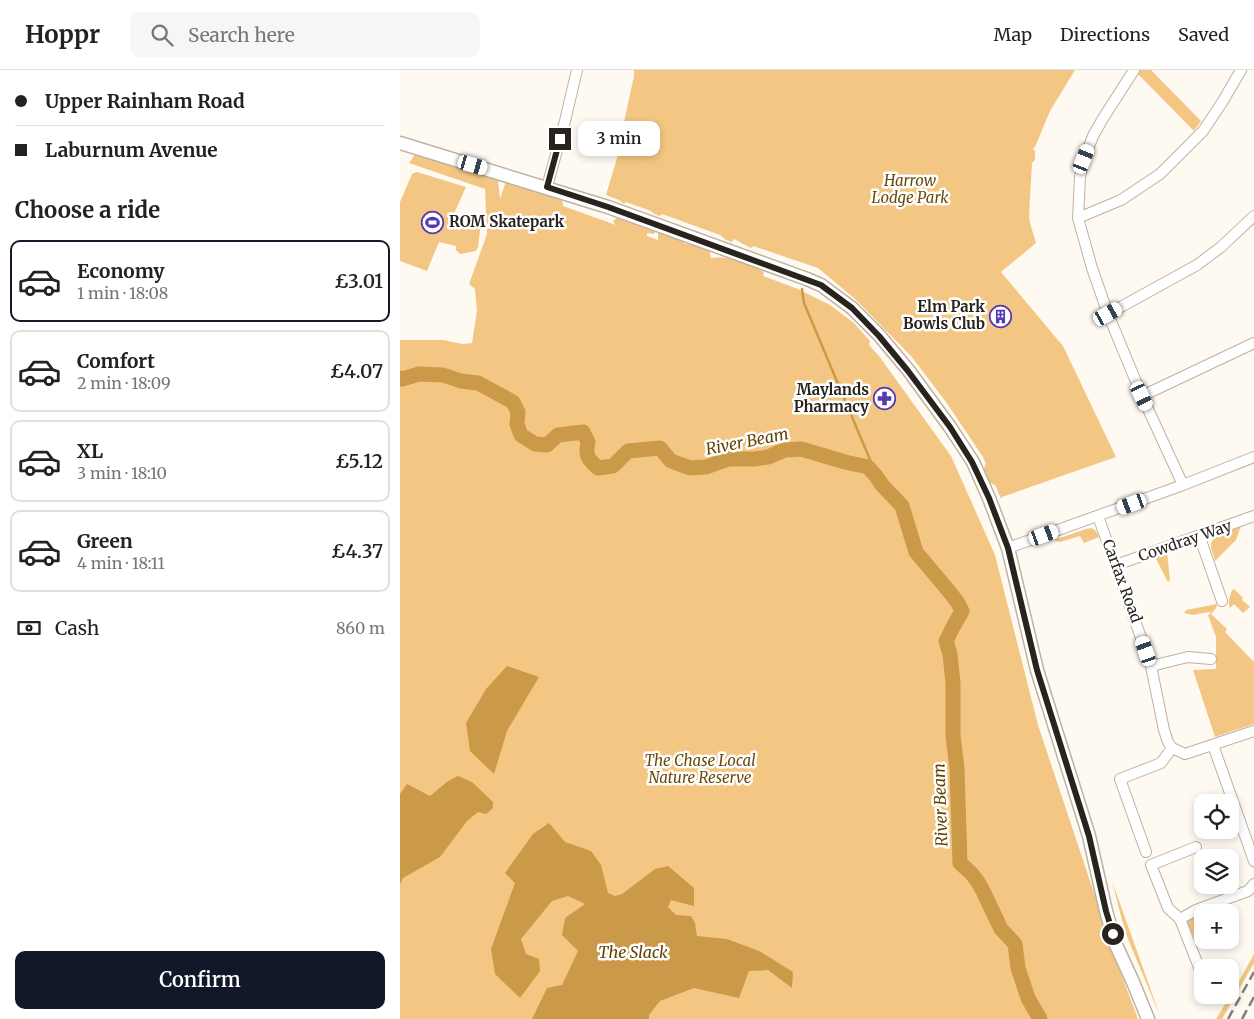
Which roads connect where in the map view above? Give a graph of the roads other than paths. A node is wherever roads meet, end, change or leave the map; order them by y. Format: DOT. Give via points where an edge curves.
graph roads {
  1 [pos="577,70"];
  2 [pos="1134,70"];
  3 [pos="1241,70"];
  4 [pos="400,142"];
  5 [pos="547,187"];
  6 [pos="1254,216"];
  7 [pos="1078,218"];
  8 [pos="1108,314"];
  9 [pos="1254,343"];
  10 [pos="1142,396"];
  11 [pos="1254,457"];
  12 [pos="1183,485"];
  13 [pos="1098,516"];
  14 [pos="1254,516"];
  15 [pos="1199,535"];
  16 [pos="1008,548"];
  17 [pos="1116,565"];
  18 [pos="1222,601"];
  19 [pos="1211,659"];
  20 [pos="1151,666"];
  21 [pos="1254,730"];
  22 [pos="1212,745"];
  23 [pos="1172,748"];
  24 [pos="1196,847"];
  25 [pos="1146,852"];
  26 [pos="1254,861"];
  27 [pos="1254,884"];
  28 [pos="1180,919"];
  29 [pos="1196,959"];
  30 [pos="1148,1019"];
  1 -- 5 [label="street"];
  2 -- 7 [label="street" via="1093,136 1084,159"];
  3 -- 7 [label="street" via="1203,131 1160,174 1121,200"];
  4 -- 5 [label="main road"];
  5 -- 16 [label="main road" via="807,279 821,285 852,308 898,358 950,427 972,462"];
  6 -- 8 [label="street" via="1222,247 1197,265"];
  7 -- 8 [label="street"];
  8 -- 10 [label="street"];
  9 -- 10 [label="street"];
  10 -- 12 [label="street"];
  11 -- 12 [label="street"];
  12 -- 13 [label="street"];
  13 -- 16 [label="street"];
  13 -- 17 [label="street, Carfax Road"];
  14 -- 15 [label="street, Cowdray Way"];
  15 -- 17 [label="street, Cowdray Way"];
  15 -- 18 [label="street"];
  16 -- 30 [label="main road" via="1037,670 1089,836 1116,945"];
  17 -- 20 [label="street, Carfax Road"];
  19 -- 20 [label="street" via="1188,657"];
  20 -- 23 [label="street, Carfax Road" via="1164,730"];
  21 -- 22 [label="street"];
  22 -- 23 [label="street" via="1185,754"];
  22 -- 26 [label="street"];
  23 -- 25 [label="street" via="1161,763 1120,779"];
  24 -- 28 [label="street" via="1151,865 1168,908"];
  27 -- 28 [label="street" via="1248,891"];
  28 -- 29 [label="street"];
}
